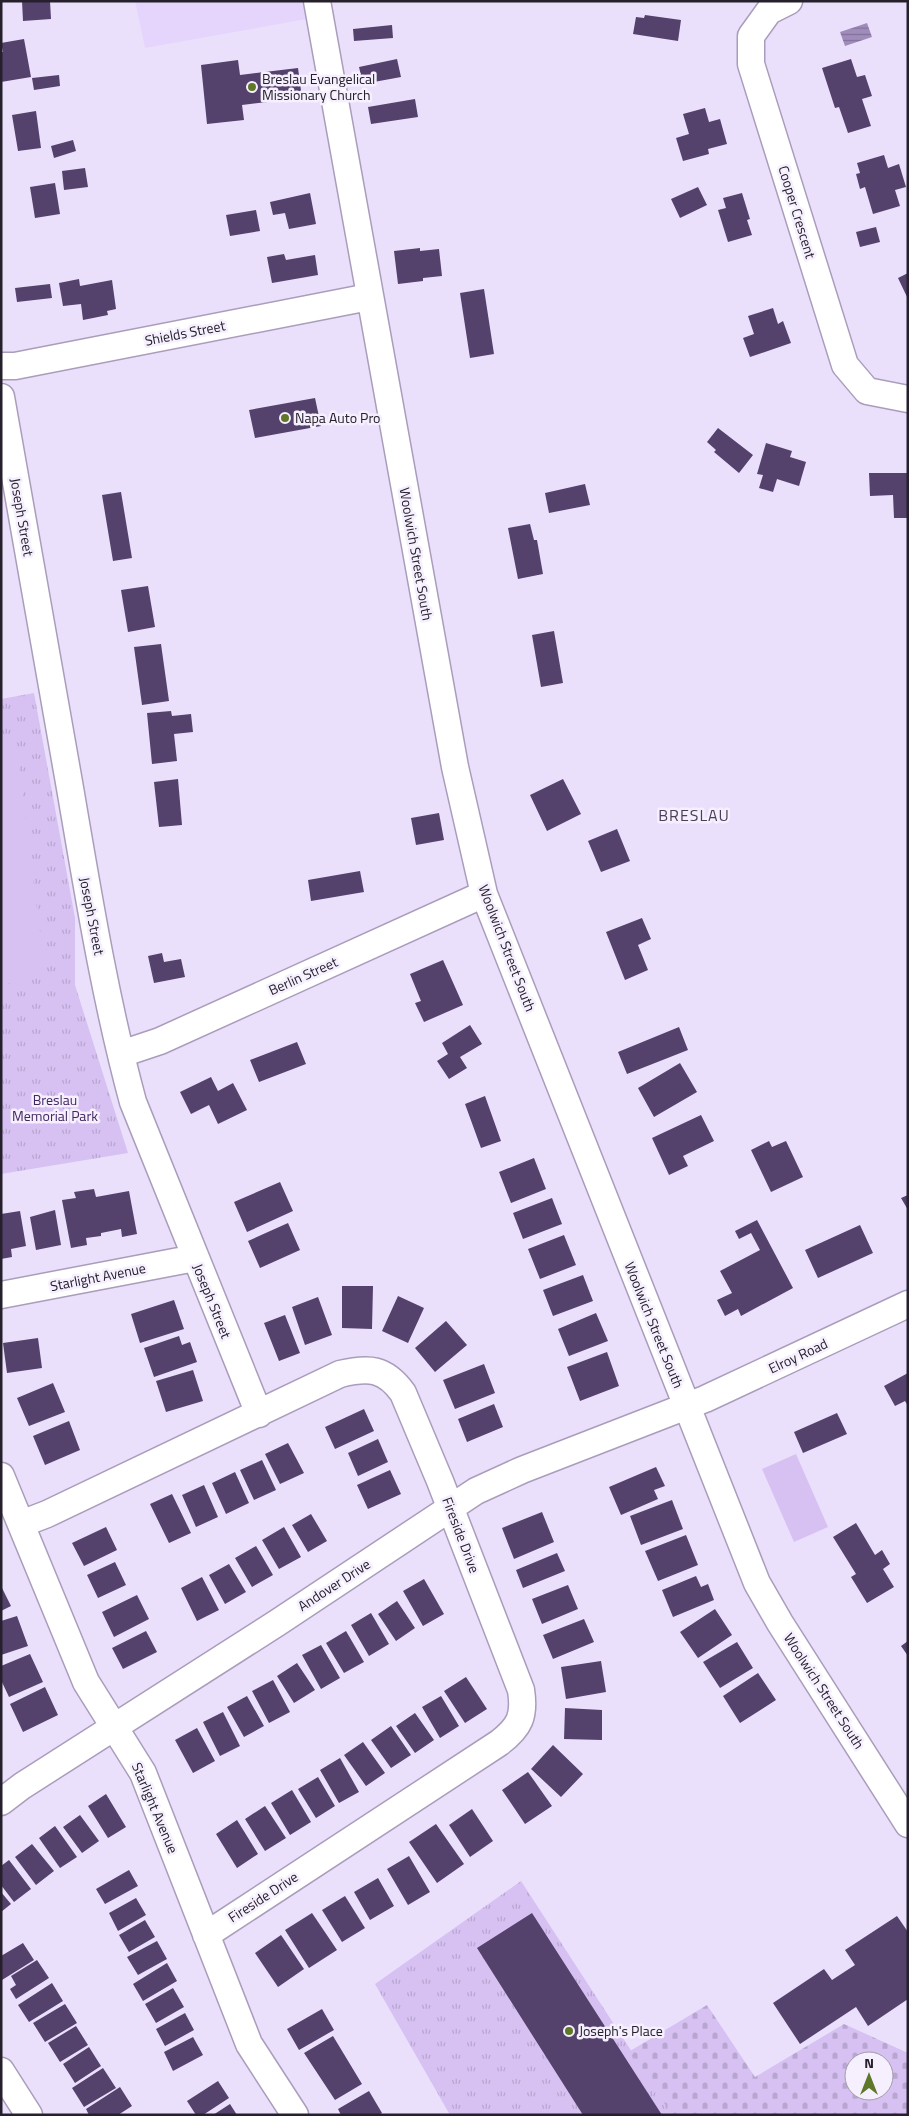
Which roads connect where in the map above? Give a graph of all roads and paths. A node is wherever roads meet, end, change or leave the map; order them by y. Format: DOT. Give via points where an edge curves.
graph roads {
  1 [pos="317,1"];
  2 [pos="789,1"];
  3 [pos="369,297"];
  4 [pos="1,366"];
  5 [pos="1,397"];
  6 [pos="908,399"];
  7 [pos="484,894"];
  8 [pos="121,1054"];
  9 [pos="195,1258"];
  10 [pos="1,1295"];
  11 [pos="908,1304"];
  12 [pos="687,1406"];
  13 [pos="259,1414"];
  14 [pos="1,1476"];
  15 [pos="451,1509"];
  16 [pos="21,1524"];
  17 [pos="114,1727"];
  18 [pos="1,1802"];
  19 [pos="908,1824"];
  20 [pos="206,1935"];
  21 [pos="1,2071"];
  22 [pos="29,2115"];
  23 [pos="294,2115"];
  1 -- 3 [label="street, Woolwich Street South"];
  2 -- 6 [label="street, Cooper Crescent" via="769,11 751,36 751,64 845,365 867,392"];
  3 -- 4 [label="street, Shields Street" via="15,366"];
  3 -- 7 [label="street, Woolwich Street South" via="455,767"];
  5 -- 8 [label="street, Joseph Street" via="89,901"];
  7 -- 8 [label="street, Berlin Street" via="160,1042"];
  7 -- 12 [label="street, Woolwich Street South"];
  8 -- 9 [label="street, Joseph Street" via="133,1102"];
  9 -- 10 [label="street, Starlight Avenue"];
  9 -- 13 [label="street, Joseph Street"];
  11 -- 12 [label="street, Elroy Road"];
  12 -- 15 [label="street, Andover Drive" via="522,1470 476,1491"];
  12 -- 19 [label="street, Woolwich Street South" via="757,1583"];
  13 -- 15 [label="street, Fireside Drive" via="340,1374 369,1369 382,1374 395,1382 403,1394"];
  13 -- 16 [label="street, Fireside Drive"];
  14 -- 16 [label="street, Starlight Avenue"];
  15 -- 17 [label="street, Andover Drive"];
  15 -- 20 [label="street, Fireside Drive" via="521,1690 523,1703 518,1723 512,1733 499,1743"];
  16 -- 17 [label="street, Starlight Avenue" via="86,1682"];
  17 -- 18 [label="street, Andover Drive"];
  17 -- 20 [label="street, Starlight Avenue" via="143,1773"];
  20 -- 23 [label="street, Starlight Avenue" via="250,2044"];
  21 -- 22 [label="street"];
}
